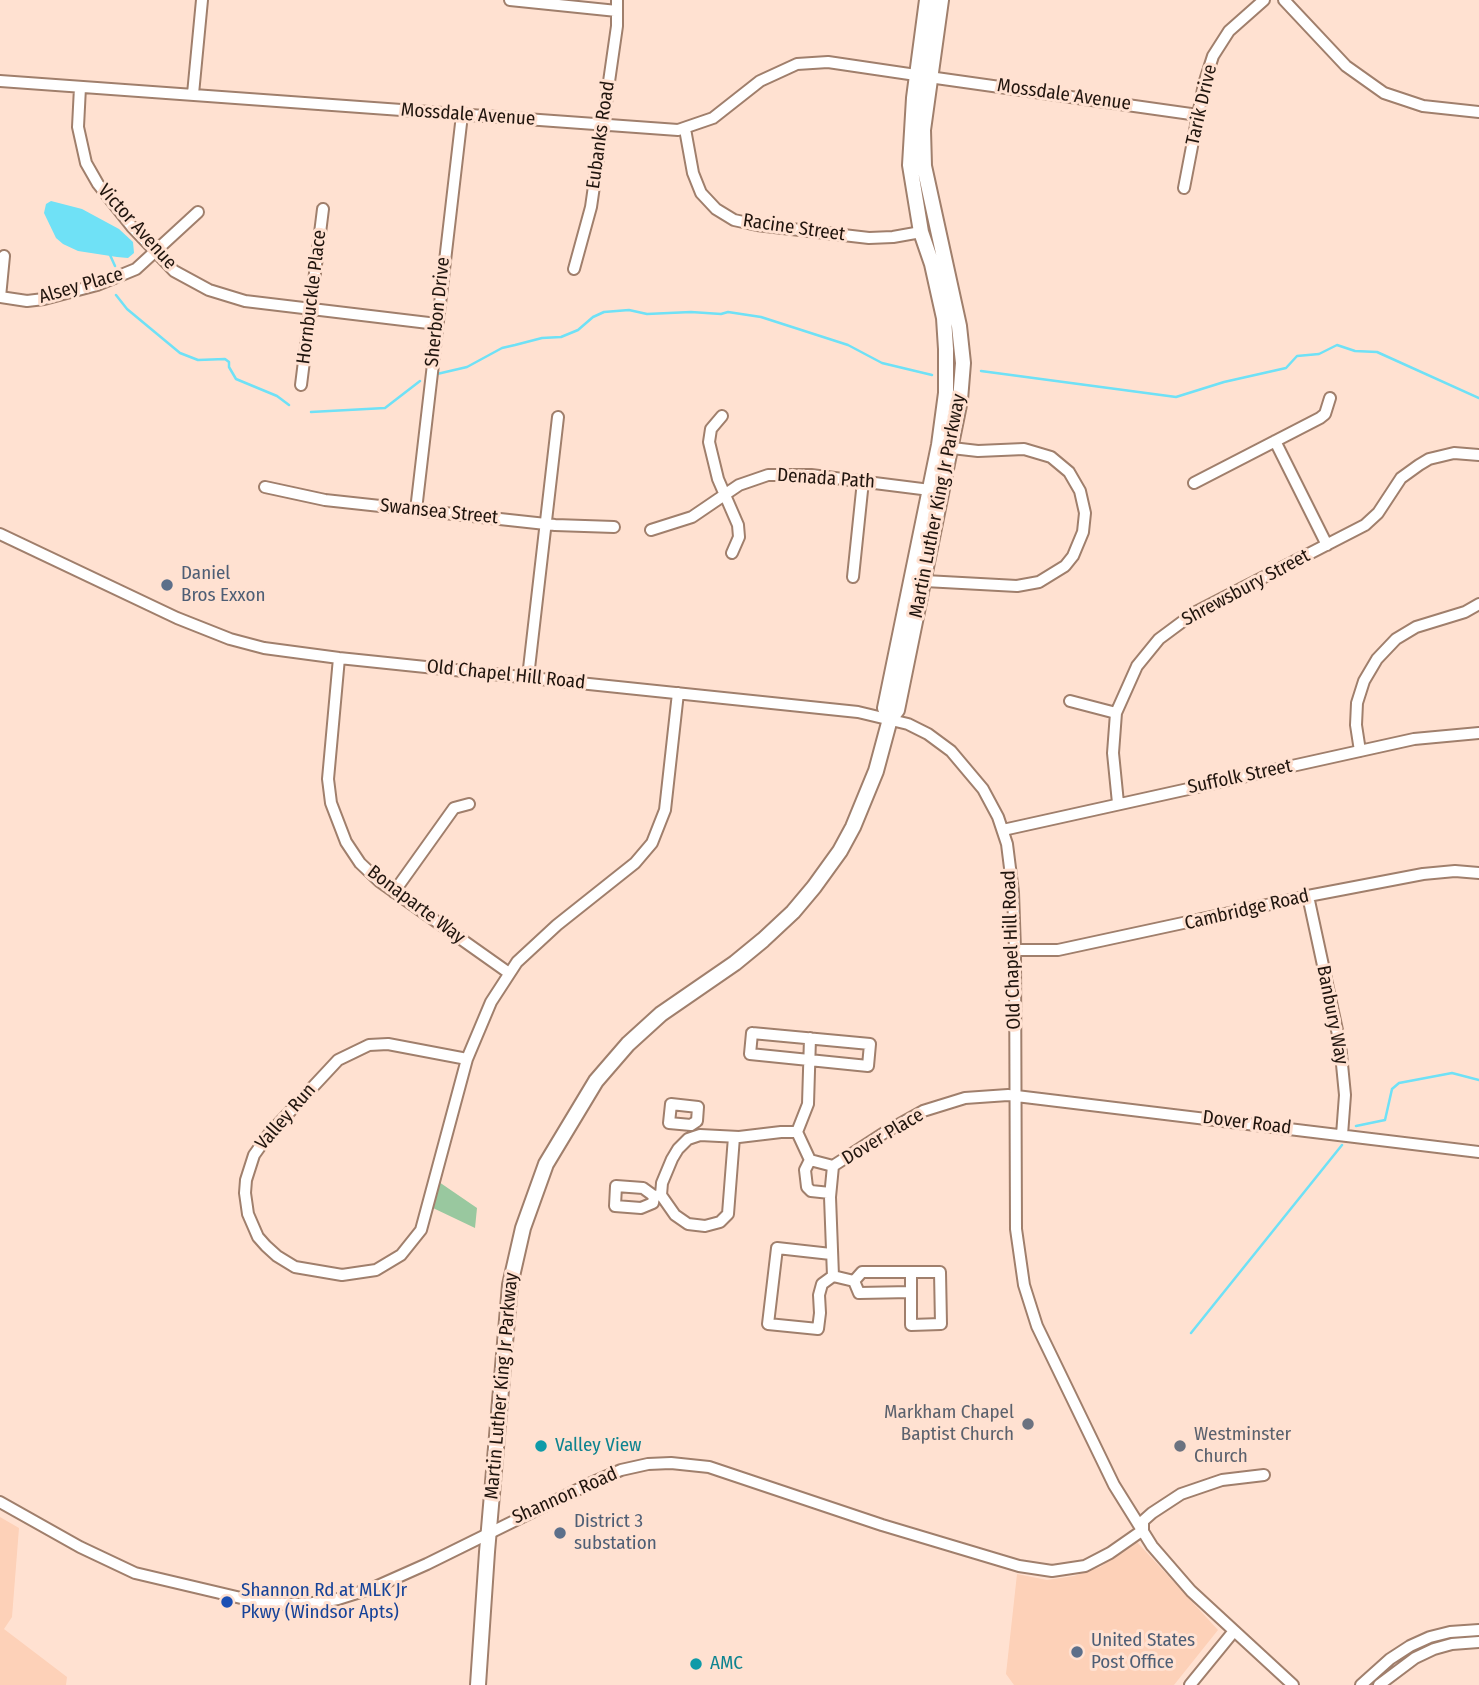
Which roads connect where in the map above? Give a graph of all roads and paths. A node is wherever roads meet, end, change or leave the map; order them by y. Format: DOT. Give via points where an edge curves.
graph roads {
  1 [pos="202,0"];
  2 [pos="510,0"];
  3 [pos="927,0"];
  4 [pos="941,0"];
  5 [pos="1264,0"];
  6 [pos="1284,0"];
  7 [pos="617,5"];
  8 [pos="923,76"];
  9 [pos="0,81"];
  10 [pos="80,87"];
  11 [pos="193,94"];
  12 [pos="1479,112"];
  13 [pos="462,115"];
  14 [pos="1198,115"];
  15 [pos="602,125"];
  16 [pos="685,129"];
  17 [pos="1184,188"];
  18 [pos="323,209"];
  19 [pos="198,212"];
  20 [pos="921,232"];
  21 [pos="156,253"];
  22 [pos="4,256"];
  23 [pos="574,269"];
  24 [pos="0,297"];
  25 [pos="310,308"];
  26 [pos="437,324"];
  27 [pos="301,385"];
  28 [pos="1330,398"];
  29 [pos="722,415"];
  30 [pos="558,417"];
  31 [pos="1275,442"];
  32 [pos="952,448"];
  33 [pos="1479,455"];
  34 [pos="863,481"];
  35 [pos="1194,483"];
  36 [pos="265,487"];
  37 [pos="930,490"];
  38 [pos="724,494"];
  39 [pos="416,510"];
  40 [pos="545,524"];
  41 [pos="614,527"];
  42 [pos="651,530"];
  43 [pos="0,534"];
  44 [pos="1327,545"];
  45 [pos="732,553"];
  46 [pos="853,577"];
  47 [pos="925,581"];
  48 [pos="1479,604"];
  49 [pos="339,658"];
  50 [pos="528,677"];
  51 [pos="678,693"];
  52 [pos="1070,701"];
  53 [pos="1116,713"];
  54 [pos="890,719"];
  55 [pos="1479,733"];
  56 [pos="1360,751"];
  57 [pos="1251,761"];
  58 [pos="1253,775"];
  59 [pos="1118,803"];
  60 [pos="469,804"];
  61 [pos="1003,830"];
  62 [pos="1479,873"];
  63 [pos="394,892"];
  64 [pos="1308,896"];
  65 [pos="1015,950"];
  66 [pos="509,973"];
  67 [pos="810,1038"];
  68 [pos="467,1059"];
  69 [pos="808,1059"];
  70 [pos="1015,1096"];
  71 [pos="797,1132"];
  72 [pos="1342,1135"];
  73 [pos="734,1137"];
  74 [pos="1479,1152"];
  75 [pos="810,1160"];
  76 [pos="834,1166"];
  77 [pos="831,1193"];
  78 [pos="831,1254"];
  79 [pos="911,1272"];
  80 [pos="833,1276"];
  81 [pos="854,1281"];
  82 [pos="911,1292"];
  83 [pos="1264,1475"];
  84 [pos="0,1502"];
  85 [pos="1142,1531"];
  86 [pos="488,1533"];
  87 [pos="1479,1630"];
  88 [pos="1234,1631"];
  89 [pos="1479,1642"];
  90 [pos="478,1685"];
  91 [pos="1190,1685"];
  92 [pos="1293,1685"];
  93 [pos="1362,1685"];
  94 [pos="1378,1685"];
  1 -- 11 [label="street"];
  2 -- 7 [label="street"];
  3 -- 8 [label="main road, Martin Luther King Jr Parkway"];
  4 -- 8 [label="main road, Martin Luther King Jr Parkway"];
  5 -- 14 [label="street, Tarik Drive" via="1221,42 1208,70"];
  6 -- 12 [label="street" via="1346,66 1384,93 1423,106"];
  7 -- 15 [label="street, Eubanks Road"];
  8 -- 14 [label="street, Mossdale Avenue"];
  8 -- 16 [label="street, Mossdale Avenue" via="828,62 797,64 760,81 718,116"];
  8 -- 20 [label="main road, Martin Luther King Jr Parkway" via="911,127 910,165"];
  8 -- 32 [label="main road, Martin Luther King Jr Parkway" via="924,166 959,326 962,363"];
  9 -- 10 [label="street, Mossdale Avenue"];
  10 -- 11 [label="street, Mossdale Avenue"];
  10 -- 21 [label="street, Victor Avenue" via="78,135 86,163"];
  11 -- 13 [label="street, Mossdale Avenue"];
  13 -- 15 [label="street, Mossdale Avenue"];
  13 -- 26 [label="street, Sherbon Drive"];
  14 -- 17 [label="street, Tarik Drive"];
  15 -- 16 [label="street, Mossdale Avenue"];
  15 -- 23 [label="street, Eubanks Road" via="591,206"];
  16 -- 20 [label="street, Racine Street" via="701,193 734,220 869,239"];
  18 -- 25 [label="street, Hornbuckle Place"];
  19 -- 21 [label="street, Alsey Place"];
  20 -- 37 [label="main road, Martin Luther King Jr Parkway" via="940,298 946,349 942,431"];
  21 -- 24 [label="street, Alsey Place" via="136,270 97,285 36,300"];
  21 -- 25 [label="street, Victor Avenue" via="174,271 232,298"];
  22 -- 24 [label="street, Alsey Place"];
  25 -- 26 [label="street, Victor Avenue"];
  25 -- 27 [label="street, Hornbuckle Place"];
  26 -- 39 [label="street, Sherbon Drive"];
  28 -- 31 [label="street" via="1320,418"];
  29 -- 38 [label="street" via="711,429 709,442"];
  30 -- 40 [label="street"];
  31 -- 35 [label="street"];
  31 -- 44 [label="street"];
  32 -- 47 [label="main road, Martin Luther King Jr Parkway"];
  32 -- 47 [label="street" via="1024,449 1051,457 1069,472 1080,491 1083,532 1065,566 1039,582 1017,586"];
  33 -- 44 [label="street, Shrewsbury Street" via="1454,453 1429,459 1401,478 1372,520"];
  34 -- 37 [label="street, Denada Path"];
  34 -- 38 [label="street, Denada Path" via="781,474 749,480"];
  34 -- 46 [label="street"];
  36 -- 39 [label="street, Swansea Street" via="311,498"];
  37 -- 54 [label="main road, Martin Luther King Jr Parkway" via="885,708"];
  38 -- 42 [label="street, Denada Path" via="692,517"];
  38 -- 45 [label="street" via="738,525"];
  39 -- 40 [label="street, Swansea Street"];
  40 -- 41 [label="street, Swansea Street"];
  40 -- 50 [label="street"];
  43 -- 49 [label="street, Old Chapel Hill Road" via="202,629 264,648"];
  44 -- 53 [label="street, Shrewsbury Street" via="1194,612 1172,628 1137,666"];
  47 -- 54 [label="main road, Martin Luther King Jr Parkway" via="897,710"];
  48 -- 56 [label="street" via="1416,627 1385,649 1364,681 1357,703"];
  49 -- 50 [label="street, Old Chapel Hill Road"];
  49 -- 63 [label="street, Bonaparte Way" via="329,759 331,803 360,863"];
  50 -- 51 [label="street, Old Chapel Hill Road"];
  51 -- 54 [label="street, Old Chapel Hill Road"];
  51 -- 66 [label="street, Valley Run" via="665,810 652,843 635,863 530,949"];
  52 -- 53 [label="street"];
  53 -- 59 [label="street, Shrewsbury Street" via="1113,753"];
  54 -- 61 [label="street, Old Chapel Hill Road" via="928,734 957,757 983,789"];
  54 -- 86 [label="main road, Martin Luther King Jr Parkway" via="876,771 853,827 814,887 763,940 661,1014 628,1044 596,1082 550,1156 523,1228 510,1284"];
  55 -- 56 [label="street, Suffolk Street" via="1438,735"];
  56 -- 58 [label="street, Suffolk Street"];
  57 -- 58 [label="street"];
  58 -- 59 [label="street, Suffolk Street"];
  59 -- 61 [label="street, Suffolk Street"];
  60 -- 63 [label="street" via="454,808"];
  61 -- 65 [label="street, Old Chapel Hill Road" via="1013,892"];
  62 -- 64 [label="street, Cambridge Road" via="1423,874"];
  63 -- 66 [label="street, Bonaparte Way"];
  64 -- 65 [label="street, Cambridge Road" via="1058,950"];
  64 -- 72 [label="street, Banbury Way" via="1340,1044 1345,1095"];
  65 -- 70 [label="street, Old Chapel Hill Road"];
  66 -- 68 [label="street, Valley Run" via="484,1016"];
  67 -- 69 [label="street"];
  67 -- 69 [label="street" via="752,1033 750,1054"];
  67 -- 69 [label="street" via="870,1044 867,1066"];
  68 -- 68 [label="street, Valley Run" via="376,1044 350,1053 325,1073 260,1144 248,1168 247,1208 266,1246 295,1267 342,1275 376,1270 401,1255 418,1236 425,1218"];
  69 -- 71 [label="street" via="808,1104"];
  70 -- 72 [label="street, Dover Road"];
  70 -- 76 [label="street, Dover Place" via="980,1096 939,1105 909,1118"];
  70 -- 85 [label="street, Old Chapel Hill Road" via="1017,1241 1028,1302 1054,1365"];
  71 -- 73 [label="street"];
  71 -- 75 [label="street"];
  72 -- 74 [label="street, Dover Road"];
  73 -- 73 [label="street" via="692,1131 672,1159 658,1195 688,1224 705,1226 728,1214"];
  75 -- 76 [label="street, Dover Place"];
  75 -- 77 [label="street" via="805,1170 807,1187"];
  76 -- 77 [label="street, Dover Place"];
  77 -- 78 [label="street, Dover Place"];
  78 -- 80 [label="street, Dover Place"];
  78 -- 80 [label="street" via="777,1248 768,1324 818,1329 819,1289"];
  79 -- 81 [label="street" via="862,1272"];
  79 -- 82 [label="street"];
  79 -- 82 [label="street" via="940,1272 940,1325 911,1325"];
  80 -- 81 [label="street"];
  81 -- 82 [label="street" via="859,1293"];
  83 -- 85 [label="street, Shannon Road" via="1222,1480 1181,1494 1143,1521"];
  84 -- 86 [label="street, Shannon Road" via="135,1573 277,1604 351,1596"];
  85 -- 86 [label="street, Shannon Road" via="1085,1566 1037,1571 744,1477 671,1463 614,1472"];
  85 -- 88 [label="street, Old Chapel Hill Road" via="1183,1583"];
  86 -- 90 [label="main road, Martin Luther King Jr Parkway"];
  87 -- 93 [label="street" via="1450,1632 1410,1646"];
  88 -- 91 [label="street"];
  88 -- 92 [label="street, Old Chapel Hill Road"];
  89 -- 94 [label="street" via="1434,1649"];
}
